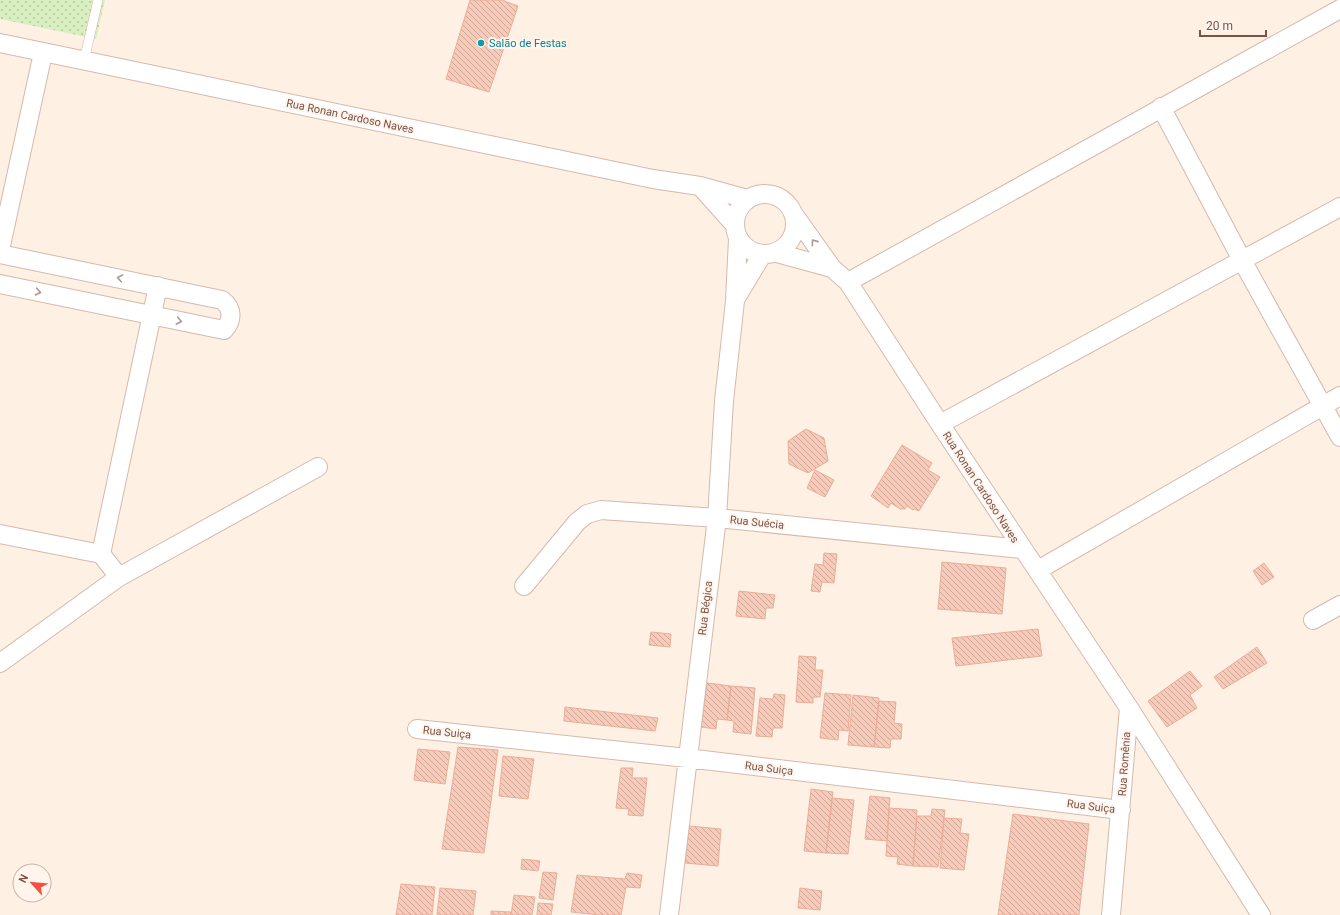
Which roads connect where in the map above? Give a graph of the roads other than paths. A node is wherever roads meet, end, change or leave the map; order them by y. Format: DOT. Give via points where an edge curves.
graph roads {
  1 [pos="98,0"];
  2 [pos="1340,9"];
  3 [pos="0,43"];
  4 [pos="44,53"];
  5 [pos="84,61"];
  6 [pos="1161,107"];
  7 [pos="700,186"];
  8 [pos="747,199"];
  9 [pos="1340,208"];
  10 [pos="795,216"];
  11 [pos="736,232"];
  12 [pos="0,250"];
  13 [pos="0,254"];
  14 [pos="769,254"];
  15 [pos="1243,262"];
  16 [pos="832,268"];
  17 [pos="848,282"];
  18 [pos="0,284"];
  19 [pos="158,286"];
  20 [pos="735,301"];
  21 [pos="151,316"];
  22 [pos="1340,396"];
  23 [pos="1323,405"];
  24 [pos="940,424"];
  25 [pos="1340,437"];
  26 [pos="318,468"];
  27 [pos="717,518"];
  28 [pos="0,534"];
  29 [pos="1022,549"];
  30 [pos="101,554"];
  31 [pos="1038,570"];
  32 [pos="119,577"];
  33 [pos="524,586"];
  34 [pos="1340,605"];
  35 [pos="1313,620"];
  36 [pos="0,663"];
  37 [pos="1129,708"];
  38 [pos="417,729"];
  39 [pos="687,758"];
  40 [pos="1121,810"];
  41 [pos="669,915"];
  42 [pos="1111,915"];
  43 [pos="1261,915"];
  1 -- 5 [label="lane"];
  2 -- 6 [label="street"];
  3 -- 4 [label="street, Rua Ronan Cardoso Naves"];
  4 -- 5 [label="street, Rua Ronan Cardoso Naves"];
  4 -- 12 [label="street"];
  5 -- 7 [label="street, Rua Ronan Cardoso Naves" via="653,179"];
  6 -- 15 [label="street"];
  6 -- 17 [label="street"];
  7 -- 8 [label="street, Rua Ronan Cardoso Naves"];
  7 -- 11 [label="street"];
  8 -- 10 [label="street" via="761,193 776,194 788,203"];
  8 -- 11 [label="street" via="738,210"];
  9 -- 15 [label="street"];
  10 -- 14 [label="street" via="795,230 789,244"];
  16 -- 10 [label="street, Rua Ronan Cardoso Naves, one-way"];
  11 -- 14 [label="street" via="748,250"];
  11 -- 20 [label="street, Rua Bégica"];
  19 -- 13 [label="street, one-way"];
  14 -- 16 [label="street, Rua Ronan Cardoso Naves"];
  14 -- 20 [label="street, Rua Bégica"];
  15 -- 23 [label="street"];
  15 -- 24 [label="street"];
  16 -- 17 [label="street, Rua Ronan Cardoso Naves"];
  17 -- 24 [label="street, Rua Ronan Cardoso Naves"];
  18 -- 21 [label="street, one-way"];
  19 -- 21 [label="street"];
  21 -- 19 [label="street, one-way" via="224,330 229,324 229,305 222,300"];
  20 -- 27 [label="street, Rua Bégica" via="724,401"];
  21 -- 30 [label="street"];
  22 -- 23 [label="street"];
  23 -- 25 [label="street"];
  23 -- 31 [label="street"];
  24 -- 29 [label="street, Rua Ronan Cardoso Naves"];
  26 -- 32 [label="street"];
  27 -- 29 [label="street, Rua Suécia"];
  27 -- 33 [label="street, Rua Suécia" via="601,510 587,514 577,522"];
  27 -- 39 [label="street, Rua Bégica"];
  28 -- 30 [label="street"];
  29 -- 31 [label="street, Rua Ronan Cardoso Naves"];
  30 -- 32 [label="street"];
  31 -- 37 [label="street, Rua Ronan Cardoso Naves"];
  32 -- 36 [label="street"];
  34 -- 35 [label="street"];
  37 -- 40 [label="street, Rua Romênia"];
  37 -- 43 [label="street, Rua Ronan Cardoso Naves"];
  38 -- 39 [label="street, Rua Suiça"];
  39 -- 40 [label="street, Rua Suiça"];
  39 -- 41 [label="street, Rua Bégica"];
  40 -- 42 [label="street, Rua Romênia"];
}
